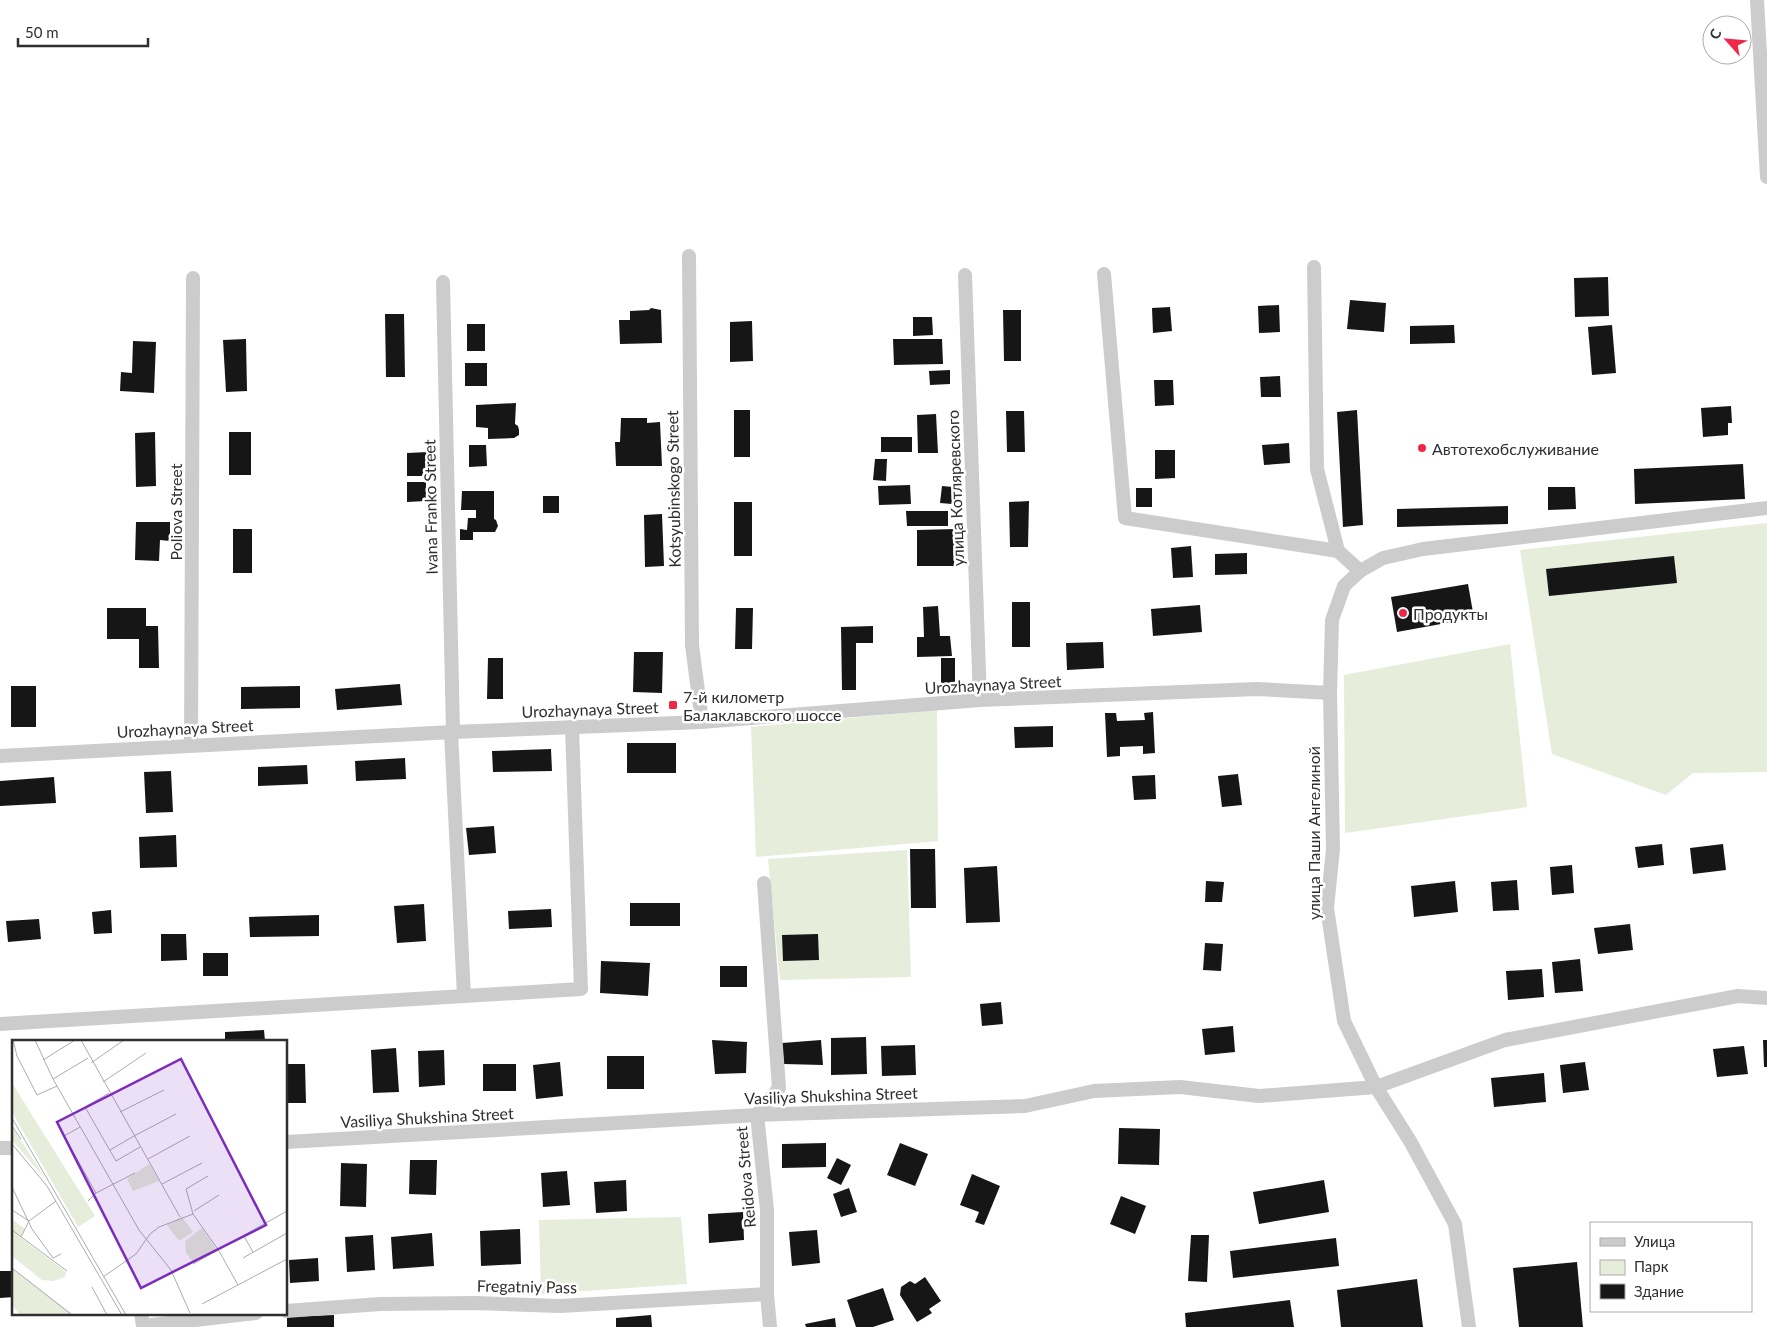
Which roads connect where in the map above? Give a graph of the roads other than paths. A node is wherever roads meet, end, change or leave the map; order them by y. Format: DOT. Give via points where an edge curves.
graph roads {
  1 [pos="1757,0"];
  2 [pos="1767,177"];
  3 [pos="689,256"];
  4 [pos="1314,267"];
  5 [pos="1104,274"];
  6 [pos="965,275"];
  7 [pos="193,278"];
  8 [pos="443,282"];
  9 [pos="1767,508"];
  10 [pos="1338,552"];
  11 [pos="1360,571"];
  12 [pos="1330,693"];
  13 [pos="980,700"];
  14 [pos="702,722"];
  15 [pos="572,727"];
  16 [pos="452,732"];
  17 [pos="191,745"];
  18 [pos="0,756"];
  19 [pos="764,883"];
  20 [pos="464,996"];
  21 [pos="1767,998"];
  22 [pos="0,1024"];
  23 [pos="1376,1087"];
  24 [pos="757,1114"];
  25 [pos="288,1142"];
  26 [pos="767,1294"];
  27 [pos="288,1311"];
  28 [pos="141,1314"];
  29 [pos="247,1314"];
  30 [pos="770,1327"];
  31 [pos="1469,1327"];
  1 -- 2 [label="street"];
  3 -- 14 [label="street, Kotsyubinskogo Street" via="692,645"];
  4 -- 10 [label="street" via="1316,469"];
  5 -- 10 [label="street" via="1125,518"];
  6 -- 13 [label="street, улица Котляревского"];
  7 -- 17 [label="street, Poliova Street"];
  8 -- 16 [label="street, Ivana Franko Street"];
  9 -- 11 [label="street, улица Паши Ангелиной" via="1423,550 1383,558"];
  10 -- 11 [label="street"];
  11 -- 12 [label="street, улица Паши Ангелиной" via="1344,586 1332,620"];
  12 -- 13 [label="street, Urozhaynaya Street" via="1257,689"];
  12 -- 23 [label="street, улица Паши Ангелиной" via="1333,848 1327,908 1344,1021"];
  13 -- 14 [label="street, Urozhaynaya Street"];
  14 -- 15 [label="street, Urozhaynaya Street"];
  15 -- 16 [label="street, Urozhaynaya Street"];
  15 -- 20 [label="street" via="581,989"];
  16 -- 17 [label="street, Urozhaynaya Street"];
  16 -- 20 [label="street, Ivana Franko Street"];
  17 -- 18 [label="street, Urozhaynaya Street"];
  19 -- 24 [label="street, Reidova Street" via="779,1088"];
  20 -- 22 [label="street"];
  21 -- 23 [label="street, Vasiliya Shukshina Street" via="1738,996 1505,1040"];
  23 -- 24 [label="street, Vasiliya Shukshina Street" via="1259,1096 1180,1087 1094,1091 1025,1106"];
  23 -- 31 [label="street, улица Паши Ангелиной" via="1455,1224"];
  24 -- 25 [label="street, Vasiliya Shukshina Street"];
  24 -- 26 [label="street, Reidova Street" via="767,1210"];
  26 -- 27 [label="street, Fregatniy Pass" via="560,1306 380,1304"];
  26 -- 30 [label="street, Reidova Street"];
  28 -- 29 [label="street" via="143,1326"];
}
